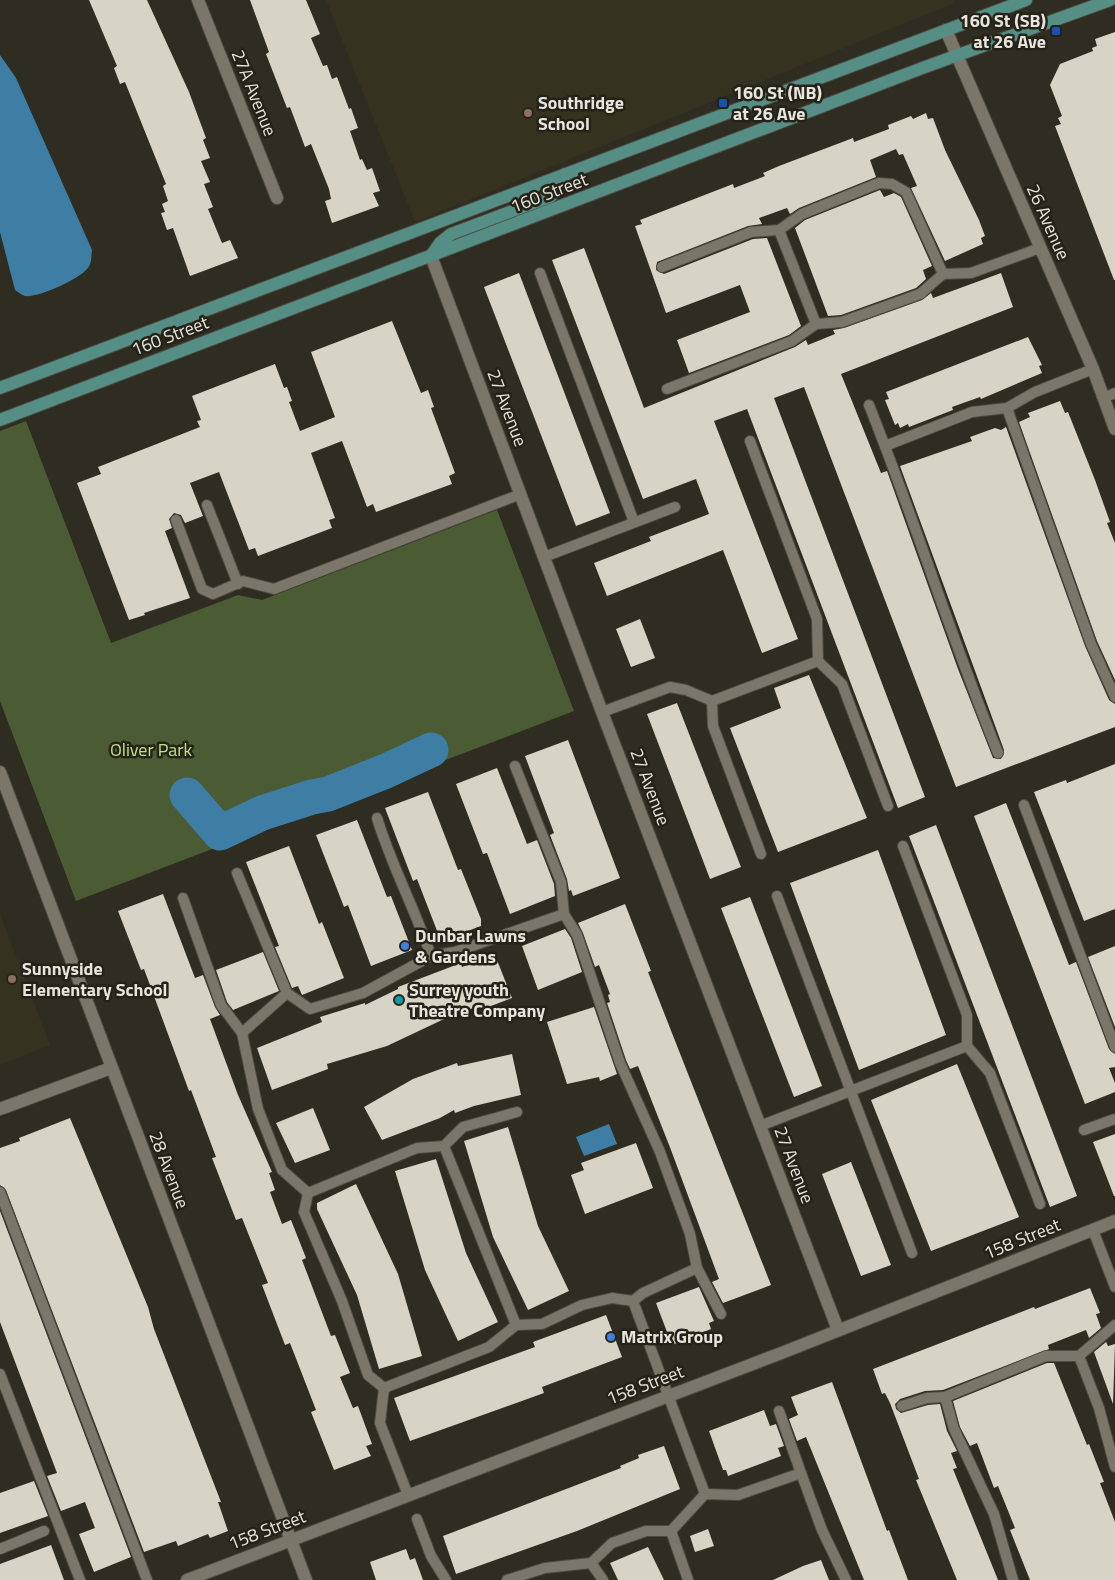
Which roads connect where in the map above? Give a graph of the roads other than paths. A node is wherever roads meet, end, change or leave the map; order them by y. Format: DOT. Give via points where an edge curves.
graph roads {
  1 [pos="198,0"];
  2 [pos="1026,0"];
  3 [pos="1110,0"];
  4 [pos="946,30"];
  5 [pos="957,56"];
  6 [pos="565,174"];
  7 [pos="277,198"];
  8 [pos="780,230"];
  9 [pos="1040,248"];
  10 [pos="432,256"];
  11 [pos="662,267"];
  12 [pos="540,273"];
  13 [pos="942,274"];
  14 [pos="816,324"];
  15 [pos="1093,369"];
  16 [pos="0,388"];
  17 [pos="667,389"];
  18 [pos="1109,395"];
  19 [pos="869,405"];
  20 [pos="1007,408"];
  21 [pos="0,420"];
  22 [pos="1115,428"];
  23 [pos="750,441"];
  24 [pos="885,446"];
  25 [pos="521,494"];
  26 [pos="207,505"];
  27 [pos="675,507"];
  28 [pos="176,520"];
  29 [pos="634,522"];
  30 [pos="544,557"];
  31 [pos="238,584"];
  32 [pos="818,660"];
  33 [pos="1115,697"];
  34 [pos="712,701"];
  35 [pos="602,712"];
  36 [pos="998,753"];
  37 [pos="514,766"];
  38 [pos="0,772"];
  39 [pos="1024,805"];
  40 [pos="888,806"];
  41 [pos="377,818"];
  42 [pos="903,846"];
  43 [pos="761,854"];
  44 [pos="238,873"];
  45 [pos="777,896"];
  46 [pos="183,898"];
  47 [pos="564,914"];
  48 [pos="431,956"];
  49 [pos="287,993"];
  50 [pos="242,1033"];
  51 [pos="967,1046"];
  52 [pos="1115,1047"];
  53 [pos="111,1068"];
  54 [pos="851,1092"];
  55 [pos="0,1109"];
  56 [pos="517,1112"];
  57 [pos="1115,1119"];
  58 [pos="760,1126"];
  59 [pos="1084,1130"];
  60 [pos="444,1146"];
  61 [pos="0,1192"];
  62 [pos="308,1193"];
  63 [pos="1040,1204"];
  64 [pos="1115,1221"];
  65 [pos="1093,1230"];
  66 [pos="912,1252"];
  67 [pos="698,1268"];
  68 [pos="1115,1287"];
  69 [pos="633,1301"];
  70 [pos="722,1314"];
  71 [pos="516,1325"];
  72 [pos="1115,1325"];
  73 [pos="838,1330"];
  74 [pos="1079,1356"];
  75 [pos="0,1374"];
  76 [pos="384,1388"];
  77 [pos="667,1396"];
  78 [pos="946,1397"];
  79 [pos="902,1406"];
  80 [pos="779,1411"];
  81 [pos="1115,1467"];
  82 [pos="801,1473"];
  83 [pos="705,1494"];
  84 [pos="408,1495"];
  85 [pos="417,1519"];
  86 [pos="44,1531"];
  87 [pos="672,1531"];
  88 [pos="291,1540"];
  89 [pos="0,1548"];
  90 [pos="592,1563"];
  91 [pos="80,1580"];
  92 [pos="146,1580"];
  93 [pos="186,1580"];
  94 [pos="306,1580"];
  95 [pos="446,1580"];
  96 [pos="507,1580"];
  97 [pos="604,1580"];
  98 [pos="688,1580"];
  99 [pos="846,1580"];
  100 [pos="1013,1580"];
  1 -- 7 [label="street, 27A Avenue"];
  2 -- 4 [label="main road, 160 Street"];
  3 -- 5 [label="main road, 160 Street"];
  4 -- 5 [label="street, 26 Avenue"];
  4 -- 6 [label="main road, 160 Street"];
  5 -- 9 [label="street, 26 Avenue"];
  5 -- 10 [label="main road, 160 Street"];
  6 -- 10 [label="main road" via="561,186 550,197 451,234"];
  6 -- 16 [label="main road, 160 Street"];
  8 -- 11 [label="lane" via="751,232"];
  8 -- 13 [label="lane" via="802,214 879,183 892,184 906,192"];
  8 -- 14 [label="lane"];
  9 -- 13 [label="lane" via="971,273"];
  9 -- 15 [label="street, 26 Avenue"];
  10 -- 21 [label="main road, 160 Street"];
  10 -- 25 [label="street, 27 Avenue"];
  12 -- 29 [label="lane"];
  13 -- 14 [label="lane" via="920,294 842,322"];
  14 -- 17 [label="lane" via="792,341"];
  15 -- 18 [label="street, 26 Avenue"];
  15 -- 20 [label="lane" via="1035,392"];
  18 -- 22 [label="street, 26 Avenue"];
  19 -- 24 [label="lane"];
  20 -- 24 [label="lane" via="972,412"];
  20 -- 33 [label="lane" via="1091,644"];
  23 -- 32 [label="lane" via="817,619"];
  24 -- 36 [label="lane" via="966,676"];
  25 -- 30 [label="street, 27 Avenue"];
  25 -- 31 [label="lane" via="274,589 243,581"];
  26 -- 31 [label="lane"];
  27 -- 29 [label="lane"];
  28 -- 31 [label="lane" via="202,589 213,594"];
  29 -- 30 [label="lane"];
  30 -- 35 [label="street, 27 Avenue"];
  32 -- 34 [label="lane"];
  32 -- 40 [label="lane" via="842,684"];
  34 -- 35 [label="lane" via="670,687"];
  34 -- 43 [label="lane" via="713,726"];
  35 -- 58 [label="street, 27 Avenue"];
  37 -- 47 [label="lane" via="561,882"];
  38 -- 53 [label="street, 28 Avenue"];
  39 -- 52 [label="lane"];
  41 -- 48 [label="lane" via="389,857"];
  42 -- 51 [label="lane" via="967,1015"];
  44 -- 49 [label="lane"];
  45 -- 54 [label="lane"];
  46 -- 50 [label="lane" via="221,1005"];
  47 -- 48 [label="lane" via="455,952"];
  47 -- 67 [label="lane" via="577,935 620,1063 660,1152 690,1234"];
  48 -- 49 [label="lane" via="363,992 310,1009"];
  49 -- 50 [label="lane"];
  50 -- 62 [label="lane" via="258,1109 282,1170"];
  51 -- 54 [label="lane"];
  51 -- 63 [label="lane" via="990,1073"];
  53 -- 55 [label="street"];
  53 -- 88 [label="street, 28 Avenue"];
  54 -- 58 [label="lane"];
  54 -- 66 [label="lane"];
  56 -- 60 [label="lane" via="463,1127"];
  57 -- 59 [label="lane"];
  58 -- 73 [label="street, 27 Avenue"];
  60 -- 62 [label="lane" via="417,1148"];
  60 -- 71 [label="lane"];
  61 -- 92 [label="lane"];
  62 -- 76 [label="lane" via="304,1212 342,1301 368,1375"];
  64 -- 65 [label="street, 158 Street"];
  65 -- 68 [label="lane"];
  65 -- 73 [label="street, 158 Street"];
  67 -- 69 [label="lane" via="643,1293"];
  67 -- 70 [label="lane"];
  69 -- 71 [label="lane" via="612,1298 582,1305 542,1324"];
  69 -- 77 [label="lane"];
  71 -- 76 [label="lane" via="489,1347"];
  72 -- 74 [label="lane"];
  73 -- 77 [label="street, 158 Street"];
  74 -- 78 [label="lane" via="1046,1356"];
  74 -- 81 [label="lane" via="1099,1408"];
  75 -- 91 [label="lane"];
  76 -- 84 [label="lane" via="380,1423"];
  77 -- 83 [label="lane"];
  77 -- 84 [label="street, 158 Street"];
  78 -- 79 [label="lane" via="927,1398"];
  78 -- 100 [label="lane" via="954,1429 994,1514"];
  80 -- 82 [label="lane"];
  82 -- 83 [label="lane" via="738,1495"];
  82 -- 99 [label="lane" via="822,1530"];
  83 -- 87 [label="lane"];
  84 -- 88 [label="street, 158 Street"];
  85 -- 95 [label="lane" via="431,1556"];
  86 -- 89 [label="lane"];
  87 -- 90 [label="lane" via="646,1531 612,1543"];
  87 -- 98 [label="lane"];
  88 -- 93 [label="street, 158 Street"];
  88 -- 94 [label="street, 28 Avenue"];
  90 -- 96 [label="lane" via="544,1568"];
  90 -- 97 [label="lane"];
}
